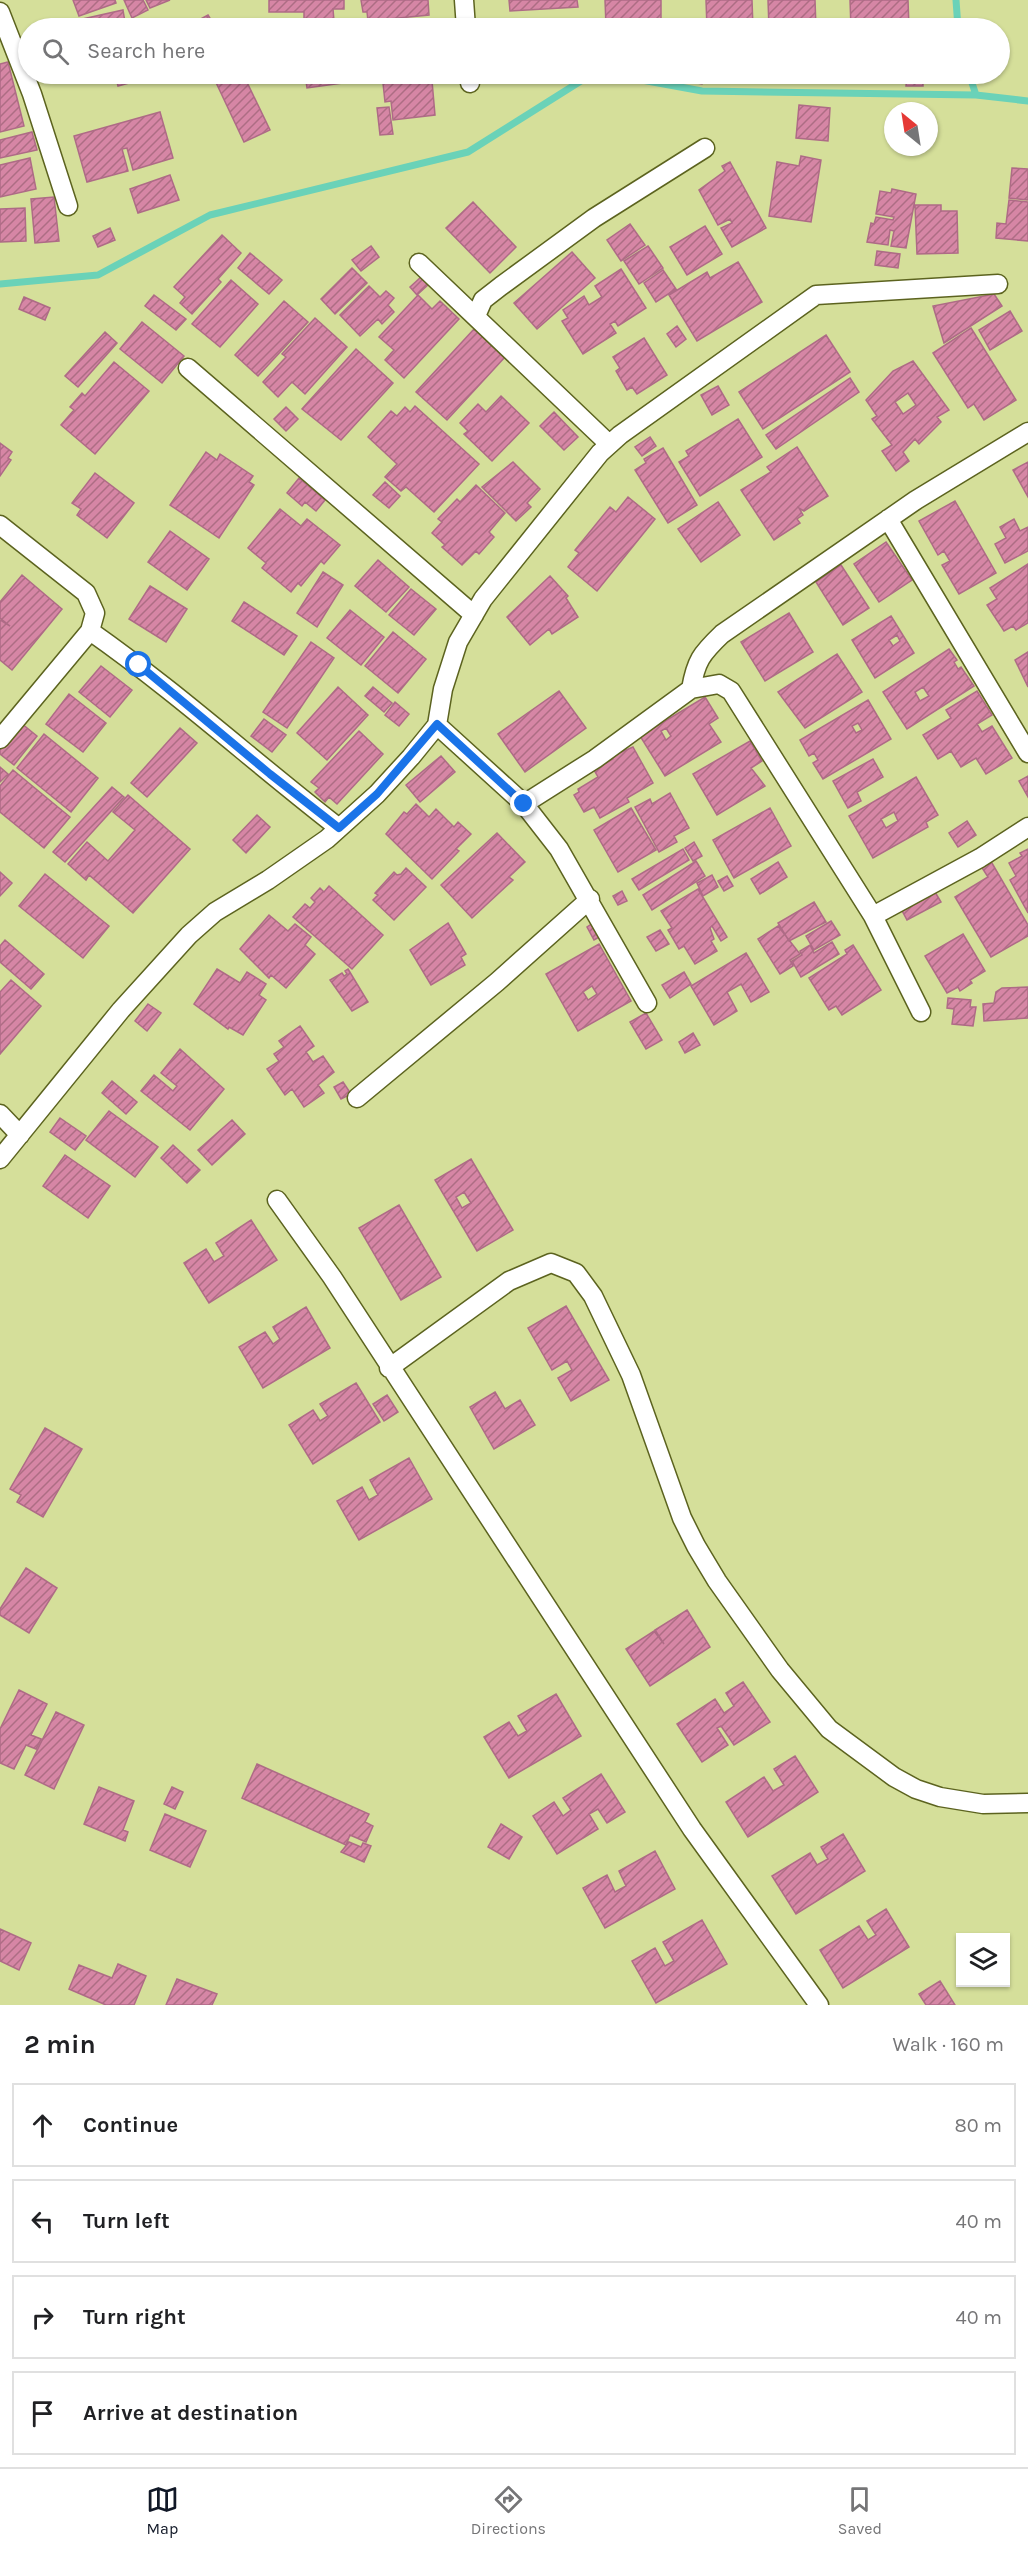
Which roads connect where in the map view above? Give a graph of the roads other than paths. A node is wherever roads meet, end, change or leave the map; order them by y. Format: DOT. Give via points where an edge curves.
graph roads {
  1 [pos="464,0"];
  2 [pos="0,12"];
  3 [pos="465,18"];
  4 [pos="18,58"];
  5 [pos="28,84"];
  6 [pos="705,148"];
  7 [pos="68,206"];
  8 [pos="419,263"];
  9 [pos="998,284"];
  10 [pos="476,316"];
  11 [pos="188,368"];
  12 [pos="1028,432"];
  13 [pos="609,444"];
  14 [pos="888,519"];
  15 [pos="0,525"];
  16 [pos="474,615"];
  17 [pos="90,631"];
  18 [pos="691,689"];
  19 [pos="437,724"];
  20 [pos="0,739"];
  21 [pos="1028,753"];
  22 [pos="524,804"];
  23 [pos="1028,827"];
  24 [pos="339,828"];
  25 [pos="590,899"];
  26 [pos="873,916"];
  27 [pos="647,1003"];
  28 [pos="921,1012"];
  29 [pos="357,1098"];
  30 [pos="0,1114"];
  31 [pos="20,1135"];
  32 [pos="0,1159"];
  33 [pos="277,1200"];
  34 [pos="389,1368"];
  35 [pos="1028,1803"];
  36 [pos="819,2005"];
  1 -- 3 [label="street"];
  2 -- 4 [label="street"];
  5 -- 7 [label="street"];
  6 -- 10 [label="street" via="594,218 501,286 483,300"];
  8 -- 10 [label="street"];
  9 -- 13 [label="street" via="816,295"];
  10 -- 13 [label="street"];
  11 -- 16 [label="street"];
  12 -- 14 [label="street"];
  13 -- 16 [label="street"];
  14 -- 18 [label="street" via="722,634 696,663"];
  14 -- 21 [label="street"];
  15 -- 17 [label="street" via="86,593 95,613"];
  16 -- 19 [label="street" via="458,642"];
  17 -- 20 [label="street"];
  17 -- 24 [label="street" via="139,665"];
  18 -- 22 [label="street" via="595,759"];
  18 -- 26 [label="street" via="719,684 731,691"];
  19 -- 22 [label="street"];
  19 -- 24 [label="street" via="377,794"];
  22 -- 25 [label="street" via="559,849"];
  23 -- 26 [label="street"];
  24 -- 31 [label="street" via="268,880 215,912 189,935 121,1010"];
  25 -- 27 [label="street"];
  25 -- 29 [label="street"];
  26 -- 28 [label="street"];
  30 -- 31 [label="street"];
  31 -- 32 [label="street"];
  33 -- 34 [label="street" via="332,1277"];
  34 -- 35 [label="street" via="509,1281 551,1263 576,1273 593,1296 631,1375 682,1518 696,1546 780,1670 810,1707 855,1750 916,1789 983,1804"];
  34 -- 36 [label="street" via="692,1829"];
}
